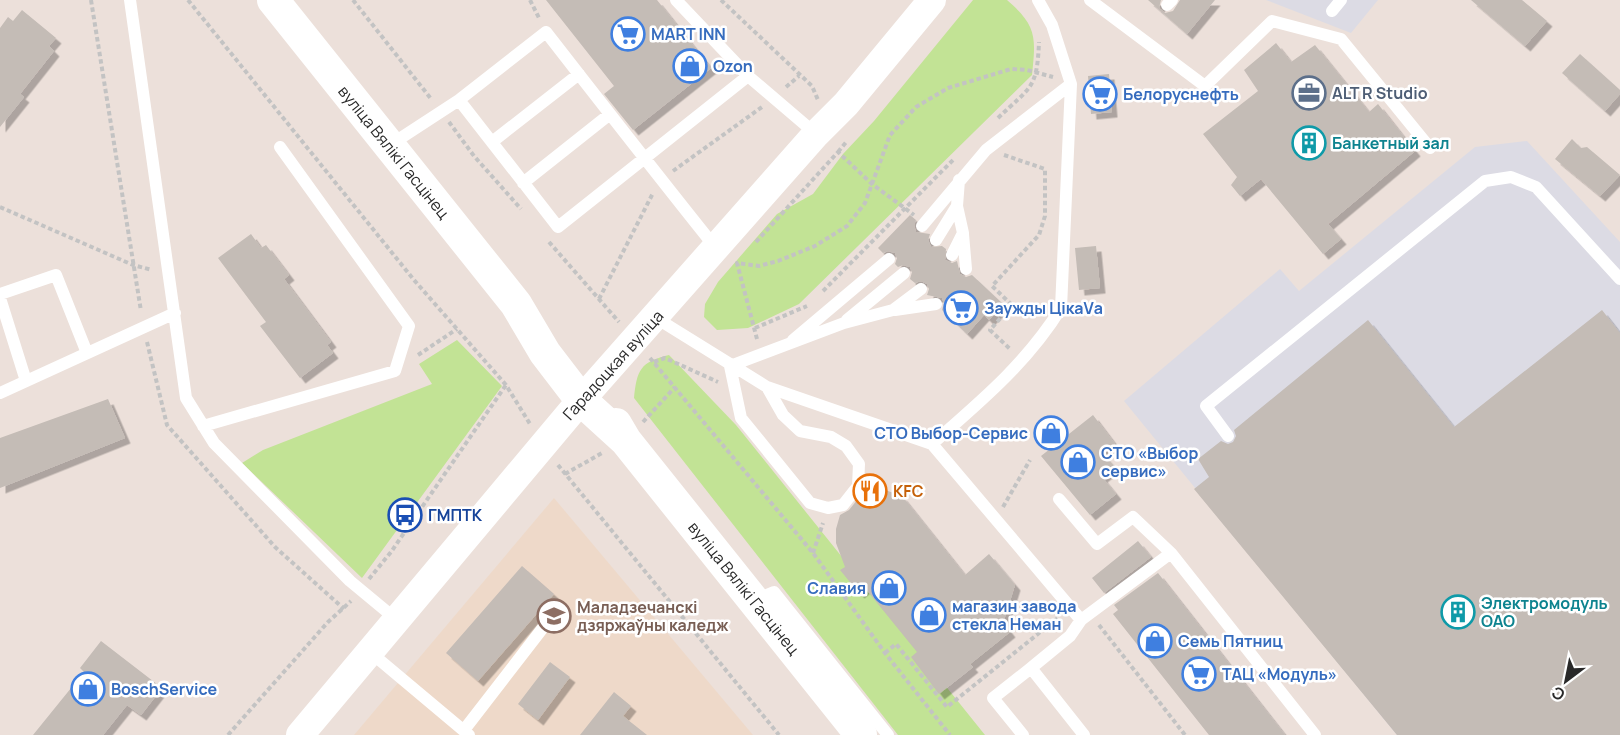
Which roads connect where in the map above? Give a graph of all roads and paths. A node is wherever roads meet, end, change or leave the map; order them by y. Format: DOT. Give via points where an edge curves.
graph roads {
  1 [pos="130,0"];
  2 [pos="188,0"];
  3 [pos="273,0"];
  4 [pos="354,0"];
  5 [pos="676,0"];
  6 [pos="721,0"];
  7 [pos="931,0"];
  8 [pos="1038,0"];
  9 [pos="1090,0"];
  10 [pos="1341,0"];
  11 [pos="1332,11"];
  12 [pos="1036,32"];
  13 [pos="1038,72"];
  14 [pos="579,74"];
  15 [pos="748,76"];
  16 [pos="799,76"];
  17 [pos="1071,84"];
  18 [pos="774,98"];
  19 [pos="459,100"];
  20 [pos="441,111"];
  21 [pos="610,114"];
  22 [pos="992,124"];
  23 [pos="822,129"];
  24 [pos="492,142"];
  25 [pos="389,146"];
  26 [pos="280,147"];
  27 [pos="1430,148"];
  28 [pos="986,150"];
  29 [pos="645,160"];
  30 [pos="660,179"];
  31 [pos="959,180"];
  32 [pos="523,183"];
  33 [pos="872,184"];
  34 [pos="957,206"];
  35 [pos="0,207"];
  36 [pos="904,208"];
  37 [pos="529,218"];
  38 [pos="923,224"];
  39 [pos="963,232"];
  40 [pos="544,236"];
  41 [pos="936,240"];
  42 [pos="753,246"];
  43 [pos="745,254"];
  44 [pos="727,255"];
  45 [pos="952,255"];
  46 [pos="889,259"];
  47 [pos="966,269"];
  48 [pos="167,273"];
  49 [pos="904,273"];
  50 [pos="1620,279"];
  51 [pos="921,289"];
  52 [pos="0,294"];
  53 [pos="817,297"];
  54 [pos="0,298"];
  55 [pos="599,298"];
  56 [pos="936,304"];
  57 [pos="809,305"];
  58 [pos="893,310"];
  59 [pos="175,313"];
  60 [pos="656,318"];
  61 [pos="844,323"];
  62 [pos="755,328"];
  63 [pos="457,329"];
  64 [pos="636,341"];
  65 [pos="785,346"];
  66 [pos="87,353"];
  67 [pos="760,356"];
  68 [pos="1021,361"];
  69 [pos="654,362"];
  70 [pos="730,366"];
  71 [pos="395,371"];
  72 [pos="26,381"];
  73 [pos="506,385"];
  74 [pos="675,387"];
  75 [pos="767,387"];
  76 [pos="735,392"];
  77 [pos="0,393"];
  78 [pos="588,394"];
  79 [pos="203,426"];
  80 [pos="1228,436"];
  81 [pos="624,439"];
  82 [pos="932,444"];
  83 [pos="543,445"];
  84 [pos="1030,460"];
  85 [pos="565,474"];
  86 [pos="996,498"];
  87 [pos="1059,499"];
  88 [pos="1003,507"];
  89 [pos="828,508"];
  90 [pos="1010,516"];
  91 [pos="813,553"];
  92 [pos="1171,553"];
  93 [pos="360,590"];
  94 [pos="754,601"];
  95 [pos="558,607"];
  96 [pos="1067,610"];
  97 [pos="1085,616"];
  98 [pos="397,620"];
  99 [pos="369,651"];
  100 [pos="885,653"];
  101 [pos="1031,668"];
  102 [pos="467,733"];
  103 [pos="228,735"];
  104 [pos="300,735"];
  105 [pos="779,735"];
  106 [pos="861,735"];
  107 [pos="888,735"];
  108 [pos="950,735"];
  109 [pos="1023,735"];
  110 [pos="1084,735"];
  111 [pos="1185,735"];
  112 [pos="1315,735"];
  1 -- 48 [label="lane"];
  2 -- 63 [label="path"];
  3 -- 25 [label="main road, вуліца Вялікі Гасцінец"];
  4 -- 20 [label="path"];
  5 -- 15 [label="lane"];
  6 -- 16 [label="path"];
  7 -- 23 [label="street, Гарадоцкая вуліца"];
  8 -- 17 [label="lane" via="1052,25"];
  9 -- 27 [label="lane" via="1205,86 1272,21 1341,39"];
  10 -- 11 [label="lane"];
  12 -- 13 [label="path"];
  13 -- 17 [label="path"];
  13 -- 22 [label="path" via="1034,83"];
  13 -- 33 [label="path" via="1011,69 948,88 916,107 890,135"];
  14 -- 19 [label="lane" via="546,32"];
  14 -- 21 [label="lane"];
  14 -- 24 [label="lane"];
  15 -- 18 [label="lane"];
  15 -- 29 [label="lane"];
  16 -- 18 [label="path"];
  16 -- 23 [label="path" via="812,86"];
  17 -- 28 [label="lane"];
  17 -- 68 [label="lane" via="1060,308"];
  18 -- 23 [label="lane"];
  18 -- 30 [label="path"];
  19 -- 20 [label="lane"];
  19 -- 24 [label="lane"];
  20 -- 25 [label="lane"];
  20 -- 37 [label="path" via="474,156"];
  21 -- 29 [label="lane"];
  21 -- 32 [label="lane"];
  23 -- 44 [label="street, Гарадоцкая вуліца"];
  24 -- 32 [label="lane"];
  25 -- 78 [label="main road, вуліца Вялікі Гасцінец" via="516,304 544,353"];
  26 -- 71 [label="lane" via="409,326"];
  28 -- 31 [label="lane"];
  28 -- 36 [label="path" via="975,140"];
  28 -- 68 [label="path" via="1045,169 1045,216 1039,234 992,286 1012,305 990,330"];
  29 -- 30 [label="lane"];
  29 -- 32 [label="lane" via="558,227"];
  30 -- 44 [label="lane"];
  30 -- 55 [label="path"];
  31 -- 34 [label="lane"];
  31 -- 38 [label="lane"];
  33 -- 36 [label="path"];
  33 -- 42 [label="path" via="838,152"];
  33 -- 44 [label="path" via="865,203 847,226 815,246 759,266"];
  34 -- 39 [label="lane"];
  34 -- 41 [label="lane"];
  35 -- 48 [label="path" via="133,265"];
  36 -- 38 [label="path"];
  36 -- 53 [label="path"];
  39 -- 45 [label="lane"];
  39 -- 47 [label="lane"];
  40 -- 55 [label="path"];
  43 -- 44 [label="path"];
  44 -- 60 [label="street, Гарадоцкая вуліца"];
  44 -- 62 [label="path"];
  46 -- 65 [label="lane"];
  48 -- 59 [label="lane"];
  49 -- 61 [label="lane"];
  50 -- 80 [label="lane" via="1536,187 1511,177 1485,181 1206,406"];
  51 -- 58 [label="lane"];
  52 -- 66 [label="lane" via="56,275"];
  54 -- 72 [label="lane"];
  55 -- 64 [label="path"];
  56 -- 58 [label="lane"];
  57 -- 62 [label="path"];
  58 -- 61 [label="lane"];
  59 -- 66 [label="lane"];
  59 -- 79 [label="lane" via="186,398"];
  60 -- 64 [label="street, Гарадоцкая вуліца"];
  60 -- 70 [label="lane"];
  61 -- 65 [label="lane"];
  62 -- 67 [label="path"];
  63 -- 71 [label="path"];
  63 -- 73 [label="path"];
  64 -- 69 [label="path"];
  64 -- 78 [label="street, Гарадоцкая вуліца"];
  65 -- 67 [label="lane"];
  66 -- 72 [label="lane"];
  67 -- 70 [label="lane"];
  68 -- 82 [label="lane"];
  69 -- 74 [label="path"];
  69 -- 76 [label="path" via="665,358"];
  70 -- 75 [label="lane"];
  70 -- 76 [label="lane"];
  71 -- 79 [label="lane"];
  72 -- 77 [label="lane"];
  73 -- 83 [label="path"];
  73 -- 93 [label="path" via="391,552"];
  74 -- 81 [label="path"];
  74 -- 91 [label="path"];
  75 -- 82 [label="lane"];
  75 -- 89 [label="lane" via="783,415 800,431 831,437 846,446 859,464 858,486 843,506"];
  76 -- 89 [label="lane" via="741,418 810,503"];
  78 -- 81 [label="main road, вуліца Вялікі Гасцінец"];
  78 -- 83 [label="street, Гарадоцкая вуліца"];
  79 -- 93 [label="lane" via="214,443"];
  81 -- 85 [label="path"];
  81 -- 94 [label="main road, вуліца Вялікі Гасцінец"];
  82 -- 97 [label="lane"];
  83 -- 85 [label="path"];
  83 -- 98 [label="street, Гарадоцкая вуліца"];
  84 -- 88 [label="path"];
  85 -- 105 [label="path"];
  86 -- 88 [label="path"];
  87 -- 92 [label="lane" via="1097,544 1133,517"];
  88 -- 90 [label="path"];
  89 -- 91 [label="path"];
  91 -- 100 [label="path"];
  92 -- 97 [label="lane"];
  92 -- 112 [label="lane"];
  93 -- 98 [label="lane"];
  93 -- 103 [label="path"];
  94 -- 106 [label="main road, вуліца Вялікі Гасцінец"];
  94 -- 107 [label="lane" via="774,592"];
  95 -- 102 [label="lane"];
  96 -- 100 [label="path" via="947,707 896,644"];
  97 -- 101 [label="lane" via="1070,636"];
  97 -- 111 [label="path"];
  98 -- 99 [label="street, Гарадоцкая вуліца"];
  99 -- 102 [label="lane"];
  99 -- 104 [label="street, Гарадоцкая вуліца"];
  100 -- 108 [label="path"];
  101 -- 109 [label="lane" via="993,698"];
  101 -- 110 [label="lane"];
}
